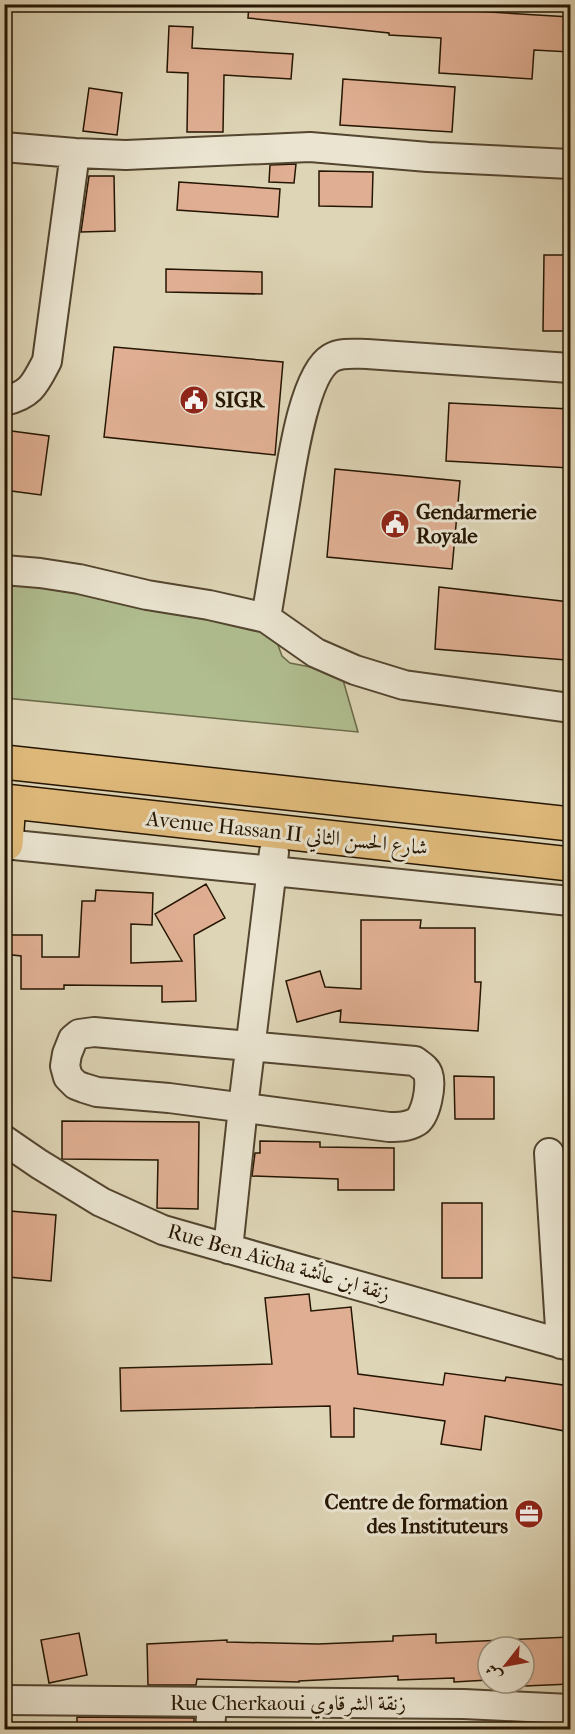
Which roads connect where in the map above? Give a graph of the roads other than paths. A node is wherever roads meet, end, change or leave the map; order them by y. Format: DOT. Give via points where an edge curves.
graph roads {
  1 [pos="4,147"];
  2 [pos="75,153"];
  3 [pos="570,164"];
  4 [pos="570,368"];
  5 [pos="4,401"];
  6 [pos="4,570"];
  7 [pos="266,618"];
  8 [pos="570,708"];
  9 [pos="4,762"];
  10 [pos="7,802"];
  11 [pos="570,824"];
  12 [pos="277,832"];
  13 [pos="5,844"];
  14 [pos="570,864"];
  15 [pos="272,870"];
  16 [pos="570,901"];
  17 [pos="251,1046"];
  18 [pos="243,1107"];
  19 [pos="4,1140"];
  20 [pos="549,1153"];
  21 [pos="228,1249"];
  22 [pos="566,1345"];
  23 [pos="4,1700"];
  24 [pos="570,1709"];
  25 [pos="211,1716"];
  1 -- 2 [label="street"];
  2 -- 3 [label="street" via="126,155 310,147"];
  2 -- 5 [label="street" via="47,361 27,393"];
  4 -- 7 [label="street" via="367,354 330,358 318,372 298,432"];
  6 -- 7 [label="street" via="79,579"];
  7 -- 8 [label="street" via="316,652 355,670 404,685"];
  9 -- 11 [label="main road, Avenue Hassan II شارع الحسن الثاني"];
  10 -- 12 [label="main road, Avenue Hassan II شارع الحسن الثاني"];
  10 -- 13 [label="main road"];
  12 -- 14 [label="main road, Avenue Hassan II شارع الحسن الثاني"];
  12 -- 15 [label="street"];
  13 -- 15 [label="street"];
  15 -- 16 [label="street"];
  15 -- 17 [label="street"];
  17 -- 18 [label="street"];
  17 -- 18 [label="street" via="87,1033 74,1039 65,1066 76,1085 97,1092"];
  17 -- 18 [label="street" via="415,1061 426,1069 430,1084 423,1117 405,1126"];
  18 -- 21 [label="street"];
  19 -- 21 [label="street, Rue Ben Aïcha زنقة ابن عائشة" via="101,1202 164,1230"];
  20 -- 22 [label="street"];
  21 -- 22 [label="street, Rue Ben Aïcha زنقة ابن عائشة"];
  23 -- 25 [label="street, Rue Cherkaoui زنقة الشرقاوي"];
  24 -- 25 [label="street, Rue Cherkaoui زنقة الشرقاوي" via="464,1704"];
}
